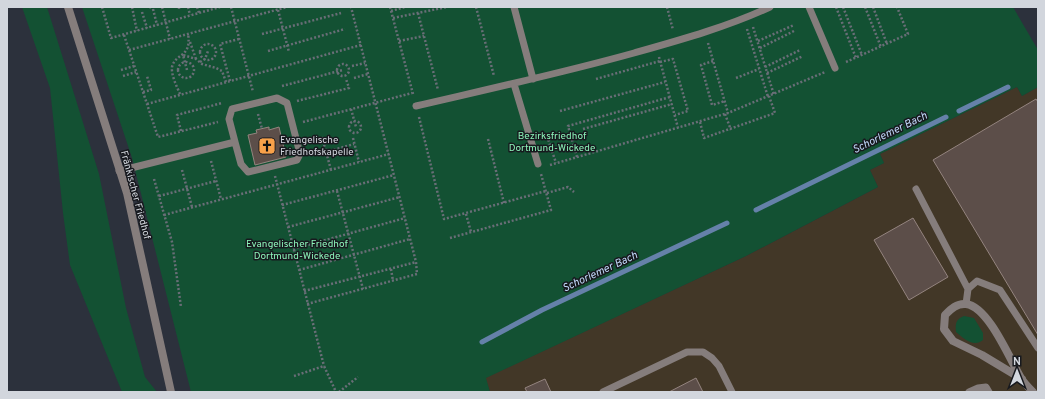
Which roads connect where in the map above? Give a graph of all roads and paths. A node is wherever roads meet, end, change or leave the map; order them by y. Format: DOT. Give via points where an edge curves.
graph roads {
  1 [pos="68,7"];
  2 [pos="102,7"];
  3 [pos="132,7"];
  4 [pos="162,7"];
  5 [pos="188,7"];
  6 [pos="197,7"];
  7 [pos="207,7"];
  8 [pos="220,7"];
  9 [pos="231,7"];
  10 [pos="287,7"];
  11 [pos="351,7"];
  12 [pos="390,7"];
  13 [pos="403,7"];
  14 [pos="420,7"];
  15 [pos="447,7"];
  16 [pos="476,7"];
  17 [pos="514,7"];
  18 [pos="667,7"];
  19 [pos="770,7"];
  20 [pos="809,7"];
  21 [pos="836,7"];
  22 [pos="843,7"];
  23 [pos="865,7"];
  24 [pos="873,7"];
  25 [pos="897,7"];
  26 [pos="151,8"];
  27 [pos="278,10"];
  28 [pos="208,11"];
  29 [pos="391,11"];
  30 [pos="142,12"];
  31 [pos="199,13"];
  32 [pos="341,13"];
  33 [pos="420,13"];
  34 [pos="190,16"];
  35 [pos="746,16"];
  36 [pos="393,18"];
  37 [pos="235,21"];
  38 [pos="166,23"];
  39 [pos="157,25"];
  40 [pos="794,25"];
  41 [pos="147,28"];
  42 [pos="283,29"];
  43 [pos="345,29"];
  44 [pos="138,31"];
  45 [pos="794,31"];
  46 [pos="704,32"];
  47 [pos="188,34"];
  48 [pos="262,34"];
  49 [pos="124,35"];
  50 [pos="424,36"];
  51 [pos="170,39"];
  52 [pos="239,39"];
  53 [pos="190,41"];
  54 [pos="399,41"];
  55 [pos="676,41"];
  56 [pos="758,41"];
  57 [pos="888,44"];
  58 [pos="288,45"];
  59 [pos="360,45"];
  60 [pos="656,47"];
  61 [pos="881,47"];
  62 [pos="760,48"];
  63 [pos="129,50"];
  64 [pos="800,50"];
  65 [pos="208,51"];
  66 [pos="268,51"];
  67 [pos="289,52"];
  68 [pos="183,54"];
  69 [pos="862,55"];
  70 [pos="803,56"];
  71 [pos="856,58"];
  72 [pos="196,59"];
  73 [pos="205,59"];
  74 [pos="851,60"];
  75 [pos="713,61"];
  76 [pos="185,62"];
  77 [pos="200,62"];
  78 [pos="660,62"];
  79 [pos="365,63"];
  80 [pos="134,66"];
  81 [pos="352,66"];
  82 [pos="765,67"];
  83 [pos="835,68"];
  84 [pos="759,69"];
  85 [pos="121,70"];
  86 [pos="187,70"];
  87 [pos="343,70"];
  88 [pos="338,71"];
  89 [pos="136,72"];
  90 [pos="767,73"];
  91 [pos="368,74"];
  92 [pos="123,76"];
  93 [pos="147,76"];
  94 [pos="249,76"];
  95 [pos="354,78"];
  96 [pos="736,78"];
  97 [pos="346,79"];
  98 [pos="533,79"];
  99 [pos="596,79"];
  100 [pos="230,81"];
  101 [pos="226,82"];
  102 [pos="666,82"];
  103 [pos="514,84"];
  104 [pos="276,88"];
  105 [pos="498,88"];
  106 [pos="143,92"];
  107 [pos="413,93"];
  108 [pos="180,94"];
  109 [pos="774,95"];
  110 [pos="670,97"];
  111 [pos="769,97"];
  112 [pos="440,100"];
  113 [pos="725,101"];
  114 [pos="375,102"];
  115 [pos="287,103"];
  116 [pos="147,104"];
  117 [pos="256,104"];
  118 [pos="672,104"];
  119 [pos="416,106"];
  120 [pos="232,109"];
  121 [pos="351,109"];
  122 [pos="560,111"];
  123 [pos="675,114"];
  124 [pos="727,114"];
  125 [pos="229,119"];
  126 [pos="354,121"];
  127 [pos="700,122"];
  128 [pos="292,124"];
  129 [pos="356,127"];
  130 [pos="678,128"];
  131 [pos="583,129"];
  132 [pos="731,130"];
  133 [pos="181,131"];
  134 [pos="547,136"];
  135 [pos="322,137"];
  136 [pos="353,138"];
  137 [pos="488,139"];
  138 [pos="235,142"];
  139 [pos="354,144"];
  140 [pos="326,152"];
  141 [pos="389,154"];
  142 [pos="577,157"];
  143 [pos="211,161"];
  144 [pos="359,162"];
  145 [pos="556,164"];
  146 [pos="272,166"];
  147 [pos="539,166"];
  148 [pos="182,170"];
  149 [pos="331,170"];
  150 [pos="120,171"];
  151 [pos="394,175"];
  152 [pos="154,179"];
  153 [pos="216,181"];
  154 [pos="277,184"];
  155 [pos="187,189"];
  156 [pos="916,189"];
  157 [pos="337,191"];
  158 [pos="546,192"];
  159 [pos="574,192"];
  160 [pos="159,196"];
  161 [pos="400,197"];
  162 [pos="222,199"];
  163 [pos="504,202"];
  164 [pos="282,205"];
  165 [pos="192,207"];
  166 [pos="343,212"];
  167 [pos="466,214"];
  168 [pos="164,215"];
  169 [pos="405,218"];
  170 [pos="288,227"];
  171 [pos="471,232"];
  172 [pos="349,234"];
  173 [pos="450,238"];
  174 [pos="410,239"];
  175 [pos="293,249"];
  176 [pos="354,254"];
  177 [pos="416,262"];
  178 [pos="390,269"];
  179 [pos="299,270"];
  180 [pos="360,277"];
  181 [pos="393,281"];
  182 [pos="363,289"];
  183 [pos="968,289"];
  184 [pos="304,291"];
  185 [pos="307,304"];
  186 [pos="966,304"];
  187 [pos="181,308"];
  188 [pos="1038,348"];
  189 [pos="324,366"];
  190 [pos="294,376"];
  191 [pos="358,377"];
  192 [pos="1022,379"];
  193 [pos="171,392"];
  194 [pos="338,392"];
  195 [pos="603,392"];
  196 [pos="732,392"];
  197 [pos="969,392"];
  198 [pos="989,392"];
  199 [pos="1033,392"];
  1 -- 150 [label="street, Fränkischer Friedhof"];
  2 -- 49 [label="path" via="111,38"];
  3 -- 44 [label="path"];
  4 -- 38 [label="path"];
  5 -- 34 [label="path"];
  6 -- 31 [label="path"];
  7 -- 28 [label="path"];
  8 -- 28 [label="path"];
  9 -- 37 [label="path"];
  10 -- 27 [label="path"];
  11 -- 59 [label="path"];
  12 -- 29 [label="path"];
  13 -- 29 [label="path"];
  14 -- 33 [label="path"];
  15 -- 33 [label="path"];
  16 -- 105 [label="path"];
  17 -- 98 [label="lane"];
  18 -- 55 [label="path"];
  19 -- 35 [label="lane"];
  20 -- 83 [label="lane"];
  21 -- 71 [label="path"];
  22 -- 69 [label="path"];
  23 -- 61 [label="path"];
  24 -- 57 [label="path"];
  25 -- 57 [label="path" via="908,34"];
  26 -- 39 [label="path"];
  27 -- 37 [label="path"];
  27 -- 42 [label="path"];
  28 -- 31 [label="path"];
  29 -- 36 [label="path"];
  30 -- 41 [label="path"];
  31 -- 34 [label="path"];
  32 -- 42 [label="path"];
  33 -- 36 [label="path"];
  33 -- 50 [label="path"];
  34 -- 38 [label="path"];
  35 -- 46 [label="lane"];
  35 -- 56 [label="path"];
  35 -- 84 [label="path"];
  36 -- 54 [label="path"];
  37 -- 47 [label="path"];
  37 -- 52 [label="path"];
  38 -- 39 [label="path"];
  38 -- 51 [label="path"];
  39 -- 41 [label="path"];
  40 -- 56 [label="path"];
  41 -- 44 [label="path"];
  42 -- 48 [label="path"];
  42 -- 58 [label="path"];
  43 -- 58 [label="path"];
  44 -- 49 [label="path"];
  45 -- 62 [label="path"];
  46 -- 55 [label="lane"];
  46 -- 75 [label="path"];
  47 -- 51 [label="path"];
  47 -- 53 [label="path"];
  49 -- 63 [label="path"];
  50 -- 54 [label="path"];
  50 -- 112 [label="path"];
  51 -- 63 [label="path"];
  52 -- 94 [label="path"];
  52 -- 100 [label="path" via="220,44"];
  53 -- 68 [label="path"];
  53 -- 72 [label="path"];
  54 -- 107 [label="path"];
  55 -- 60 [label="lane"];
  56 -- 62 [label="path"];
  57 -- 61 [label="path"];
  58 -- 66 [label="path"];
  58 -- 67 [label="path"];
  59 -- 79 [label="path"];
  59 -- 94 [label="path"];
  60 -- 78 [label="path"];
  60 -- 98 [label="lane"];
  61 -- 69 [label="path"];
  62 -- 82 [label="path"];
  63 -- 80 [label="path"];
  64 -- 82 [label="path"];
  65 -- 73 [label="path"];
  68 -- 72 [label="path"];
  68 -- 76 [label="path"];
  68 -- 108 [label="path" via="172,65"];
  69 -- 71 [label="path"];
  70 -- 90 [label="path"];
  71 -- 74 [label="path"];
  72 -- 77 [label="path"];
  73 -- 73 [label="path" via="210,60 216,55 216,48 212,45 207,44 201,48 201,55"];
  73 -- 77 [label="path"];
  75 -- 113 [label="path"];
  75 -- 113 [label="path" via="701,65 712,105"];
  76 -- 76 [label="path" via="180,64 179,72 189,78 194,72 194,66"];
  76 -- 86 [label="path"];
  77 -- 101 [label="path" via="222,71"];
  78 -- 99 [label="path"];
  78 -- 102 [label="path"];
  78 -- 123 [label="path" via="673,59 688,111"];
  79 -- 81 [label="path"];
  79 -- 91 [label="path"];
  80 -- 85 [label="path"];
  80 -- 89 [label="path"];
  82 -- 90 [label="path"];
  83 -- 109 [label="path"];
  84 -- 96 [label="path"];
  84 -- 111 [label="path"];
  87 -- 88 [label="path"];
  88 -- 88 [label="path" via="340,76 344,76 349,69 342,64"];
  88 -- 104 [label="path"];
  89 -- 92 [label="path"];
  89 -- 106 [label="path"];
  90 -- 109 [label="path"];
  91 -- 95 [label="path"];
  91 -- 114 [label="path"];
  93 -- 106 [label="path" via="151,90"];
  94 -- 100 [label="path"];
  94 -- 117 [label="path"];
  97 -- 115 [label="path" via="348,88"];
  98 -- 103 [label="lane"];
  100 -- 101 [label="path"];
  101 -- 108 [label="path"];
  102 -- 110 [label="path"];
  102 -- 122 [label="path"];
  103 -- 105 [label="lane"];
  103 -- 147 [label="lane"];
  105 -- 112 [label="lane"];
  106 -- 116 [label="path"];
  107 -- 114 [label="path"];
  107 -- 119 [label="path"];
  108 -- 116 [label="path"];
  109 -- 111 [label="path"];
  110 -- 118 [label="path"];
  110 -- 142 [label="path" via="568,126"];
  111 -- 124 [label="path"];
  111 -- 132 [label="path" via="775,112"];
  112 -- 119 [label="lane"];
  113 -- 124 [label="path"];
  114 -- 121 [label="path"];
  114 -- 141 [label="path"];
  115 -- 117 [label="lane" via="277,98"];
  115 -- 128 [label="lane"];
  116 -- 133 [label="path" via="158,137"];
  117 -- 120 [label="lane"];
  118 -- 123 [label="path"];
  118 -- 131 [label="path"];
  119 -- 167 [label="path" via="444,220"];
  120 -- 125 [label="lane"];
  120 -- 133 [label="path" via="225,103 177,115"];
  121 -- 126 [label="path"];
  121 -- 128 [label="path"];
  123 -- 130 [label="path"];
  124 -- 127 [label="path"];
  124 -- 132 [label="path"];
  125 -- 133 [label="path"];
  125 -- 138 [label="lane"];
  126 -- 126 [label="path" via="349,126 352,132 359,132 361,126 358,121"];
  126 -- 129 [label="path"];
  127 -- 130 [label="path"];
  127 -- 132 [label="path" via="704,138"];
  128 -- 146 [label="lane" via="300,154 297,160"];
  130 -- 142 [label="path"];
  134 -- 145 [label="path"];
  135 -- 140 [label="path"];
  136 -- 139 [label="path"];
  137 -- 163 [label="path"];
  138 -- 146 [label="lane" via="241,164 248,172"];
  138 -- 150 [label="lane"];
  139 -- 140 [label="path"];
  139 -- 144 [label="path"];
  140 -- 149 [label="path"];
  141 -- 144 [label="path"];
  141 -- 151 [label="path"];
  142 -- 145 [label="path"];
  143 -- 153 [label="path"];
  144 -- 149 [label="path"];
  145 -- 147 [label="path"];
  146 -- 154 [label="path"];
  147 -- 158 [label="path"];
  148 -- 155 [label="path"];
  149 -- 154 [label="path"];
  150 -- 193 [label="street, Fränkischer Friedhof"];
  151 -- 157 [label="path"];
  151 -- 161 [label="path"];
  152 -- 160 [label="path"];
  153 -- 155 [label="path"];
  153 -- 162 [label="path"];
  154 -- 162 [label="path"];
  154 -- 164 [label="path"];
  155 -- 160 [label="path"];
  155 -- 165 [label="path"];
  156 -- 183 [label="lane"];
  157 -- 164 [label="path"];
  157 -- 166 [label="path"];
  158 -- 159 [label="path" via="568,187"];
  158 -- 163 [label="path"];
  158 -- 171 [label="path" via="552,210"];
  160 -- 168 [label="path"];
  161 -- 166 [label="path"];
  161 -- 169 [label="path"];
  162 -- 165 [label="path"];
  163 -- 167 [label="path"];
  164 -- 170 [label="path"];
  165 -- 168 [label="path"];
  166 -- 170 [label="path"];
  166 -- 172 [label="path"];
  167 -- 171 [label="path"];
  168 -- 187 [label="path" via="172,242"];
  169 -- 172 [label="path"];
  169 -- 174 [label="path"];
  170 -- 175 [label="path"];
  171 -- 173 [label="path"];
  172 -- 175 [label="path"];
  172 -- 176 [label="path"];
  174 -- 176 [label="path"];
  174 -- 177 [label="path"];
  175 -- 179 [label="path"];
  176 -- 179 [label="path"];
  176 -- 180 [label="path"];
  177 -- 178 [label="path"];
  177 -- 181 [label="path" via="417,274"];
  178 -- 180 [label="path"];
  178 -- 181 [label="path"];
  179 -- 184 [label="path"];
  180 -- 182 [label="path"];
  180 -- 184 [label="path"];
  181 -- 182 [label="path"];
  182 -- 185 [label="path"];
  183 -- 186 [label="lane"];
  183 -- 188 [label="lane" via="977,281 1000,290"];
  184 -- 185 [label="path"];
  185 -- 189 [label="path"];
  186 -- 192 [label="street" via="982,312 993,326"];
  186 -- 192 [label="street" via="955,306 945,315 944,329 953,341"];
  189 -- 190 [label="path"];
  189 -- 194 [label="path"];
  191 -- 194 [label="path"];
  192 -- 199 [label="street"];
  195 -- 196 [label="lane" via="687,352 702,352 720,366"];
  197 -- 198 [label="lane" via="986,387"];
}
